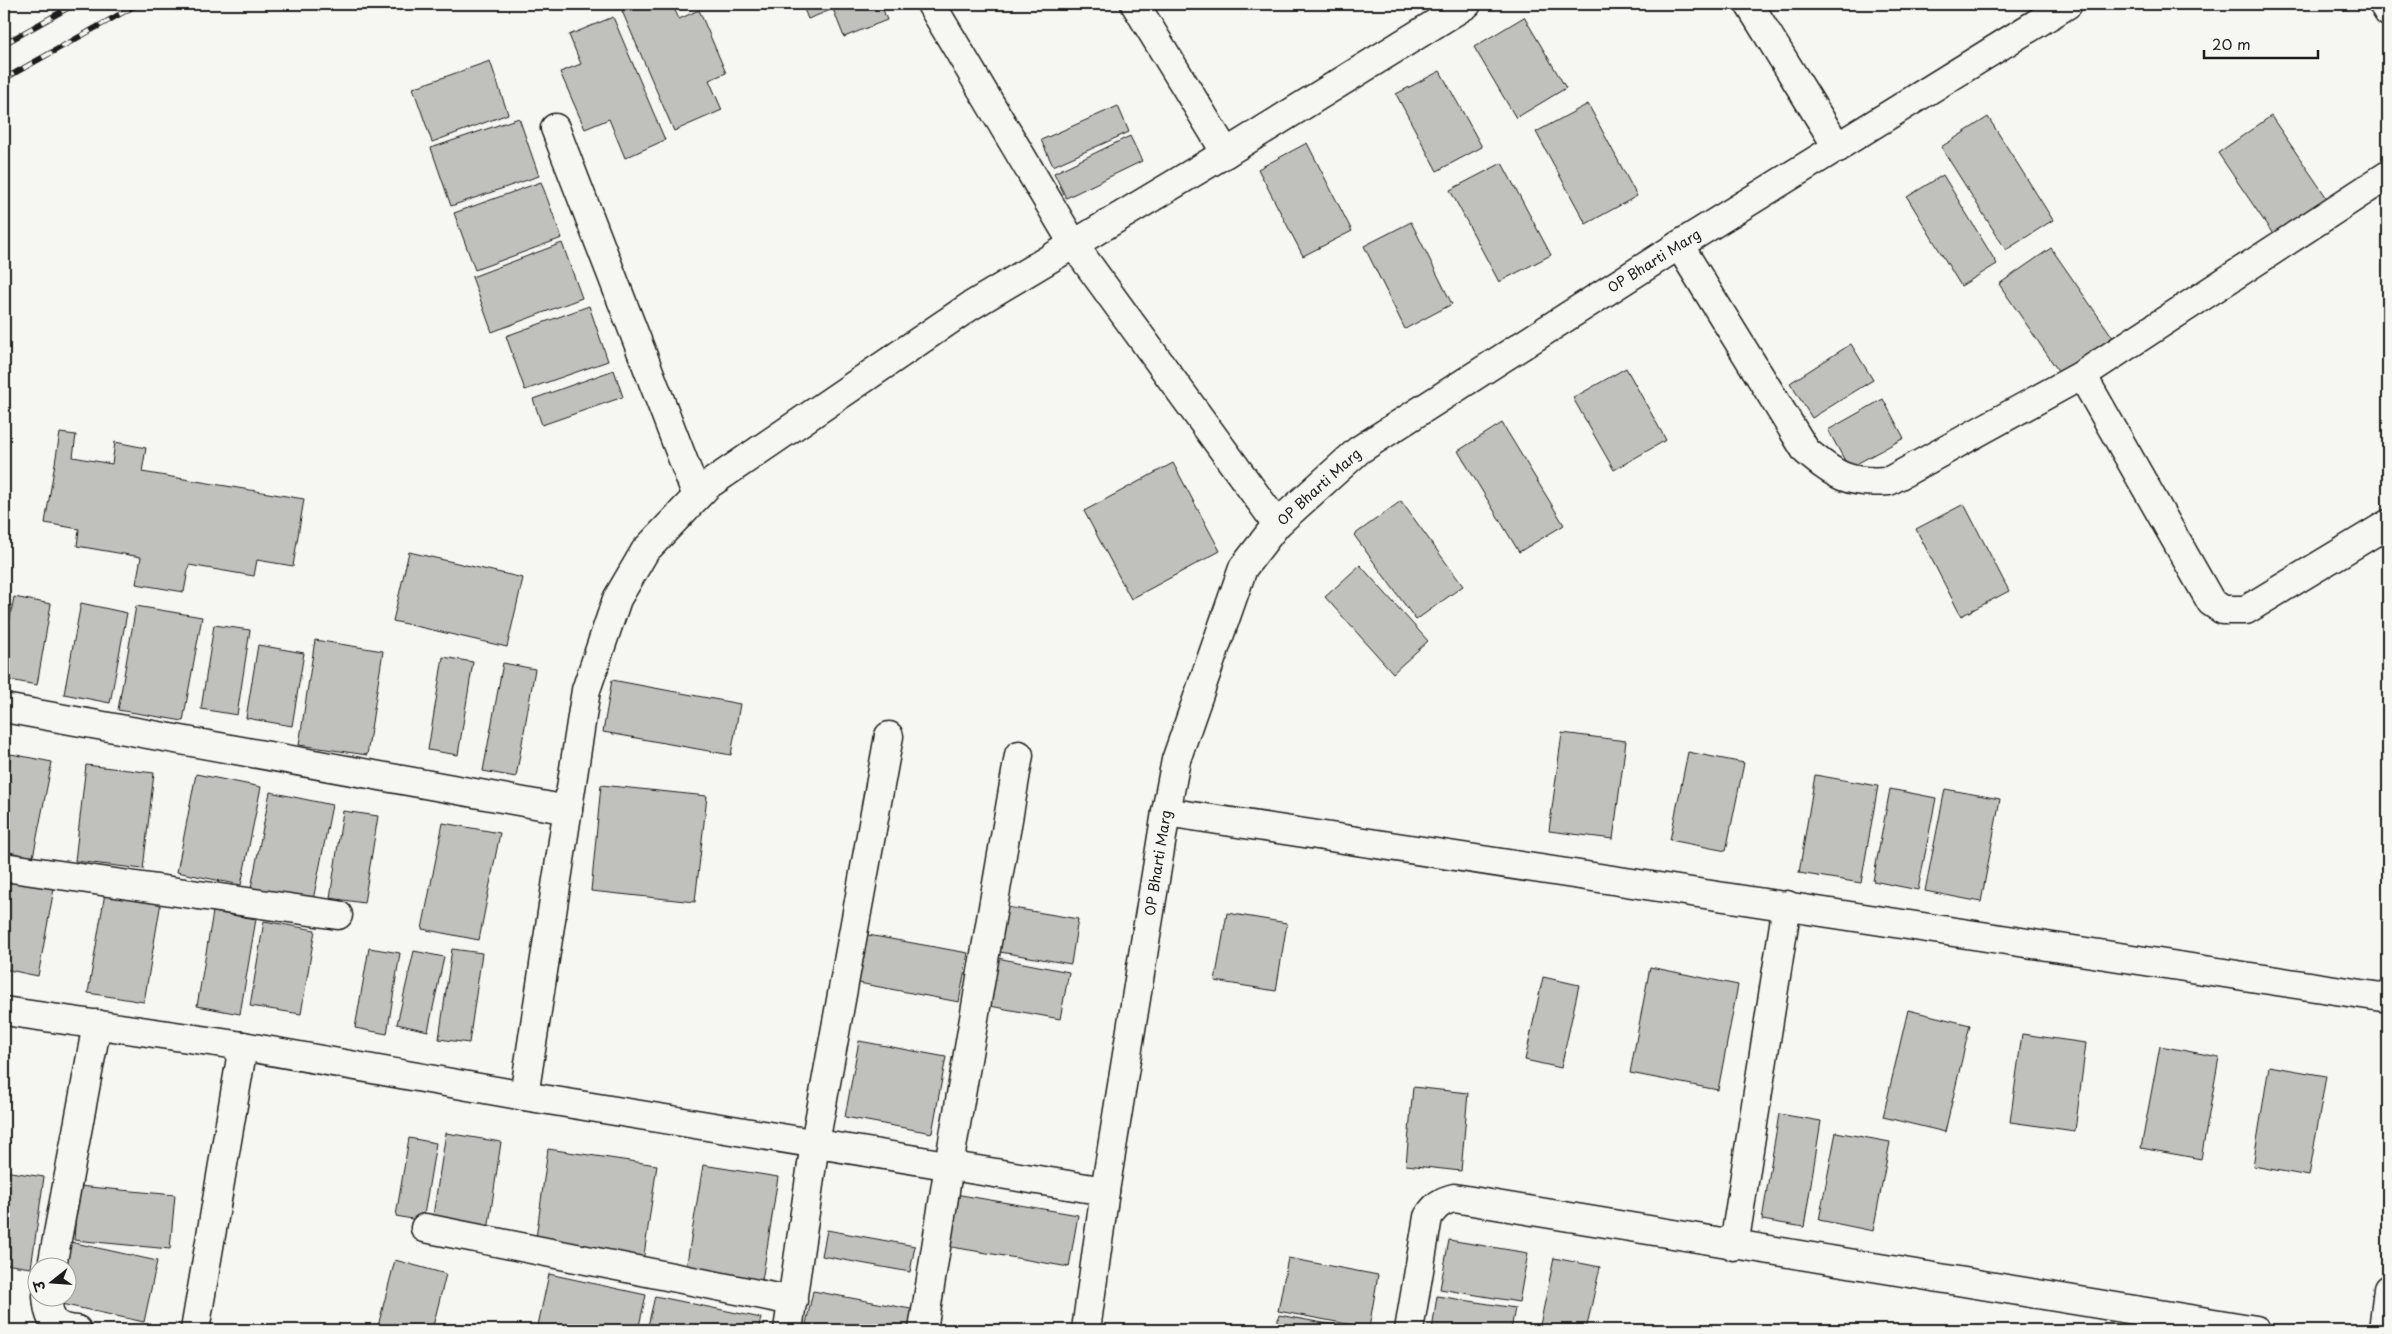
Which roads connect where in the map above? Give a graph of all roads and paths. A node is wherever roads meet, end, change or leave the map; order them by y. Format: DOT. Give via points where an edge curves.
graph roads {
  1 [pos="931,4"];
  2 [pos="1135,4"];
  3 [pos="1464,4"];
  4 [pos="1749,4"];
  5 [pos="2068,4"];
  6 [pos="2383,4"];
  7 [pos="2388,12"];
  8 [pos="555,128"];
  9 [pos="1838,148"];
  10 [pos="1226,153"];
  11 [pos="2388,175"];
  12 [pos="1074,245"];
  13 [pos="1679,245"];
  14 [pos="2082,375"];
  15 [pos="697,496"];
  16 [pos="1277,524"];
  17 [pos="2388,524"];
  18 [pos="4,708"];
  19 [pos="889,736"];
  20 [pos="1019,755"];
  21 [pos="568,810"];
  22 [pos="1166,812"];
  23 [pos="4,867"];
  24 [pos="1787,905"];
  25 [pos="338,915"];
  26 [pos="2388,998"];
  27 [pos="4,1011"];
  28 [pos="97,1024"];
  29 [pos="243,1046"];
  30 [pos="524,1096"];
  31 [pos="815,1143"];
  32 [pos="948,1165"];
  33 [pos="1105,1191"];
  34 [pos="425,1228"];
  35 [pos="1734,1246"];
  36 [pos="54,1256"];
  37 [pos="2388,1289"];
  38 [pos="793,1301"];
  39 [pos="48,1306"];
  40 [pos="2180,1324"];
  41 [pos="77,1330"];
  42 [pos="195,1330"];
  43 [pos="788,1330"];
  44 [pos="923,1330"];
  45 [pos="1086,1330"];
  46 [pos="1409,1330"];
  47 [pos="2256,1330"];
  48 [pos="2383,1330"];
  1 -- 12 [label="street"];
  2 -- 10 [label="street"];
  3 -- 10 [label="street"];
  4 -- 9 [label="street"];
  5 -- 9 [label="street, OP Bharti Marg"];
  6 -- 7 [label="street"];
  8 -- 15 [label="street"];
  9 -- 13 [label="street, OP Bharti Marg"];
  10 -- 12 [label="street"];
  11 -- 14 [label="street"];
  12 -- 15 [label="street" via="969,307 708,484"];
  12 -- 16 [label="street"];
  13 -- 14 [label="street" via="1806,451 1832,472 1864,483 1888,481"];
  13 -- 16 [label="street, OP Bharti Marg" via="1359,450"];
  14 -- 17 [label="street" via="2211,602 2223,610 2246,610"];
  15 -- 21 [label="street" via="645,551 617,599 586,690"];
  16 -- 22 [label="street, OP Bharti Marg" via="1242,568 1176,760"];
  18 -- 21 [label="street"];
  19 -- 31 [label="street"];
  20 -- 32 [label="street"];
  21 -- 30 [label="street"];
  22 -- 24 [label="street"];
  22 -- 33 [label="street, OP Bharti Marg"];
  23 -- 25 [label="street"];
  24 -- 26 [label="street"];
  24 -- 35 [label="street"];
  27 -- 28 [label="street"];
  28 -- 29 [label="street"];
  28 -- 36 [label="street"];
  29 -- 30 [label="street"];
  29 -- 42 [label="street"];
  30 -- 31 [label="street"];
  31 -- 32 [label="street"];
  31 -- 38 [label="street"];
  32 -- 33 [label="street"];
  32 -- 44 [label="street"];
  33 -- 45 [label="street, OP Bharti Marg"];
  34 -- 38 [label="street"];
  35 -- 40 [label="street"];
  35 -- 46 [label="street" via="1454,1198 1434,1207 1428,1216"];
  37 -- 48 [label="street"];
  38 -- 43 [label="street"];
  39 -- 41 [label="street" via="54,1323"];
  40 -- 47 [label="street"];
}
